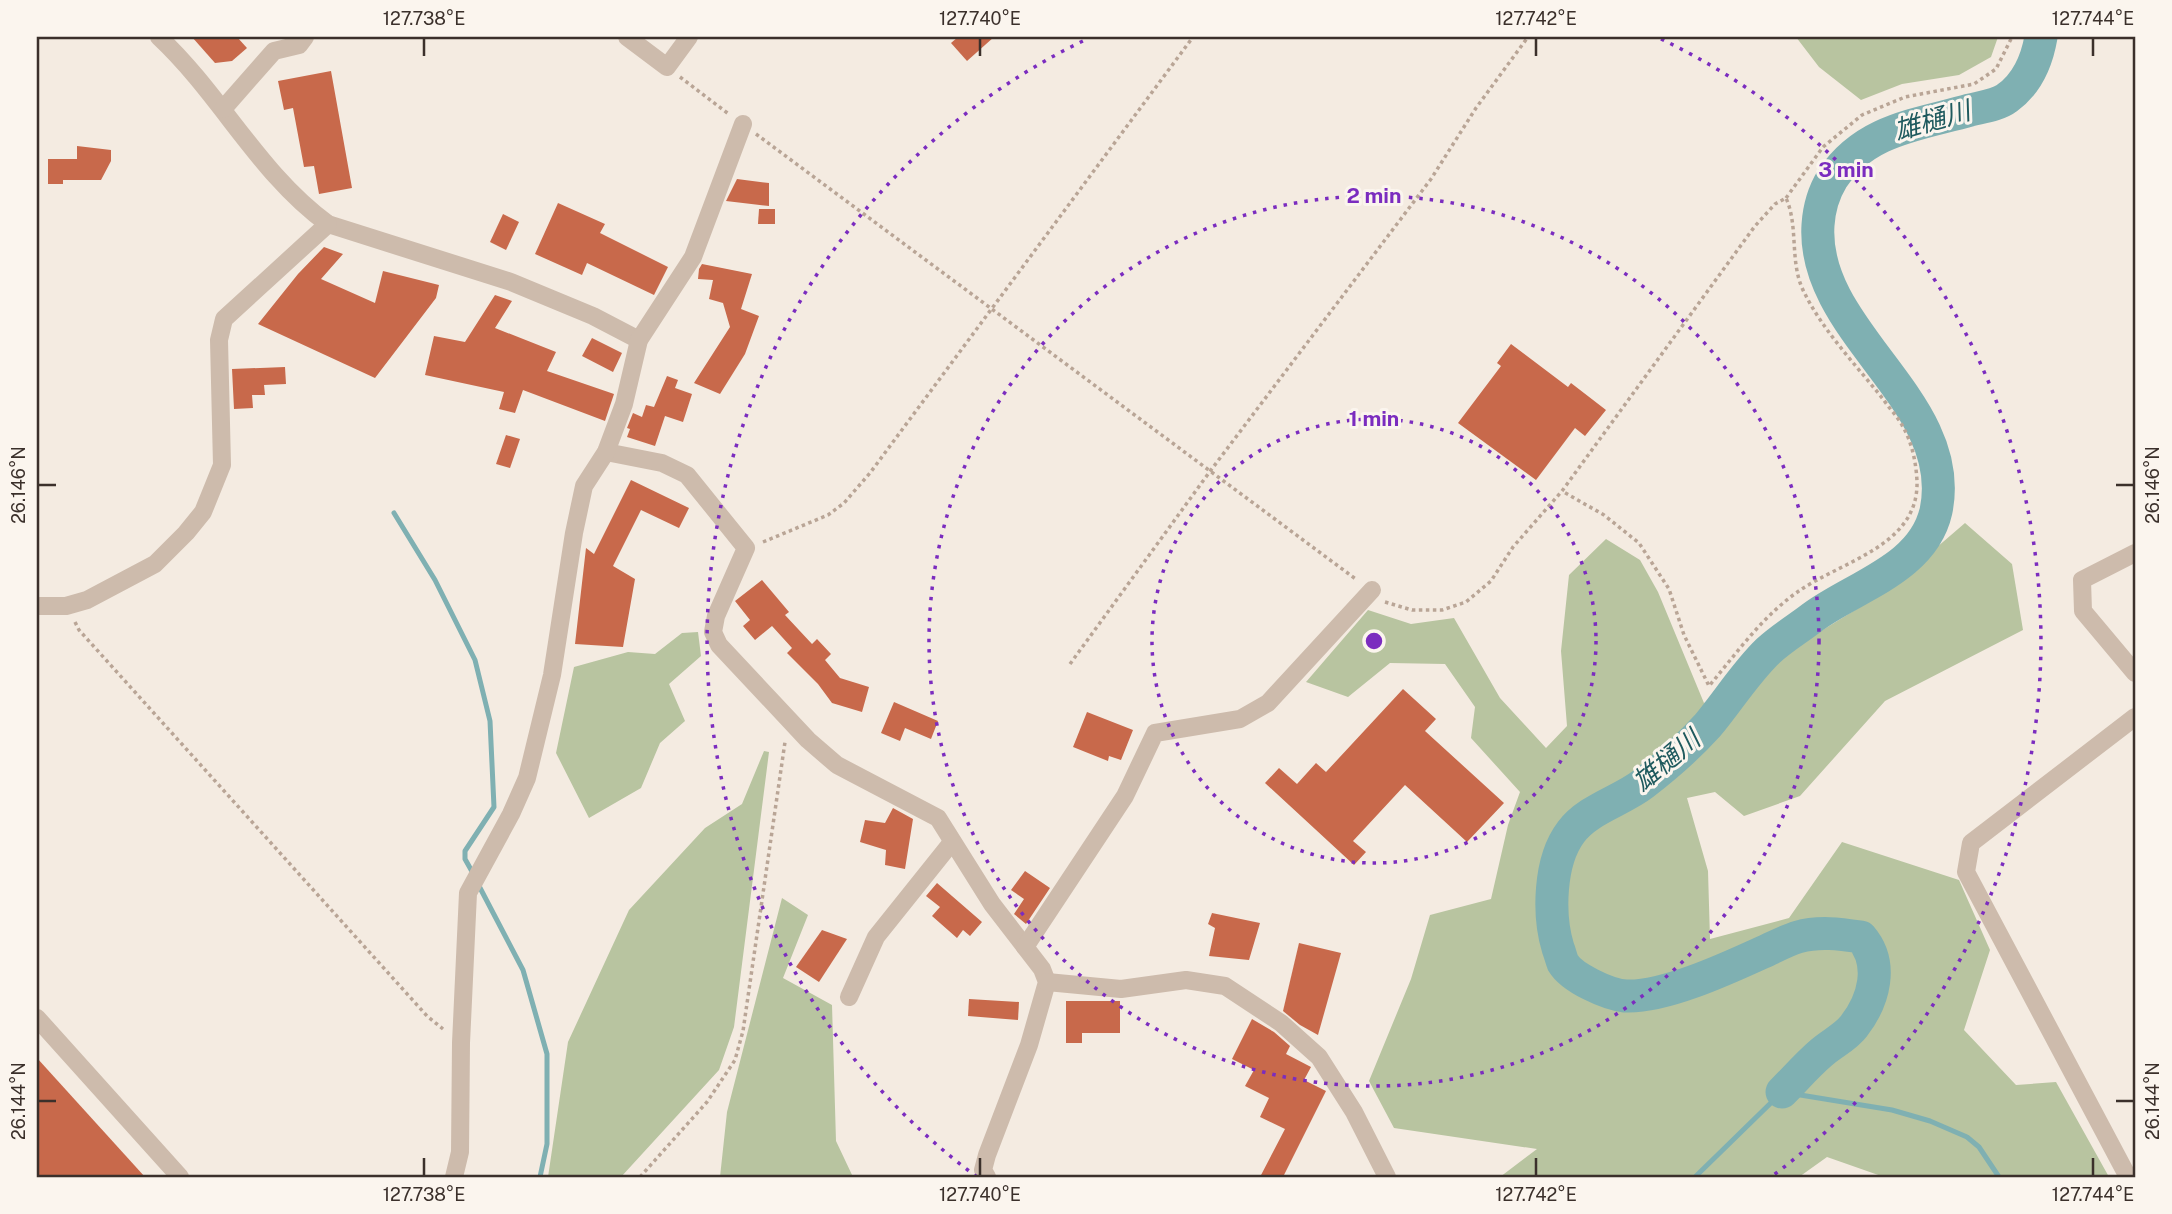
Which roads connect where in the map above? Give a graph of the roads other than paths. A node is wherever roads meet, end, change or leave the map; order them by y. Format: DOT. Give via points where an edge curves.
graph roads {
  1 [pos="159,37"];
  2 [pos="305,37"];
  3 [pos="627,37"];
  4 [pos="689,37"];
  5 [pos="223,109"];
  6 [pos="743,124"];
  7 [pos="328,224"];
  8 [pos="639,340"];
  9 [pos="606,452"];
  10 [pos="2135,553"];
  11 [pos="1372,590"];
  12 [pos="37,606"];
  13 [pos="2135,673"];
  14 [pos="2135,717"];
  15 [pos="952,842"];
  16 [pos="1025,947"];
  17 [pos="1047,982"];
  18 [pos="849,997"];
  19 [pos="37,1018"];
  20 [pos="180,1177"];
  21 [pos="454,1177"];
  22 [pos="986,1177"];
  23 [pos="1387,1177"];
  24 [pos="2128,1177"];
  1 -- 5 [label="street"];
  2 -- 5 [label="street" via="299,45 274,51"];
  3 -- 4 [label="street" via="667,67"];
  5 -- 7 [label="street" via="284,188"];
  6 -- 8 [label="street" via="693,257"];
  7 -- 8 [label="street" via="511,282"];
  7 -- 12 [label="street" via="224,319 219,340 222,465 203,512 155,565 87,600"];
  8 -- 9 [label="street" via="624,404"];
  9 -- 15 [label="street" via="662,463 687,475 746,548 716,616 713,632 719,645 837,765 938,818"];
  9 -- 21 [label="street" via="584,486 552,675 527,778 468,893 460,1152"];
  10 -- 13 [label="street" via="2082,580 2083,611"];
  11 -- 16 [label="street" via="1268,702 1240,719 1155,733 1125,796"];
  14 -- 24 [label="street" via="1971,843 1966,872"];
  15 -- 16 [label="street"];
  15 -- 18 [label="street" via="876,937"];
  16 -- 17 [label="street"];
  17 -- 22 [label="street" via="1029,1045 986,1155"];
  17 -- 23 [label="street" via="1121,989 1186,980 1226,986 1280,1023 1319,1058 1354,1112"];
  19 -- 20 [label="street"];
}
